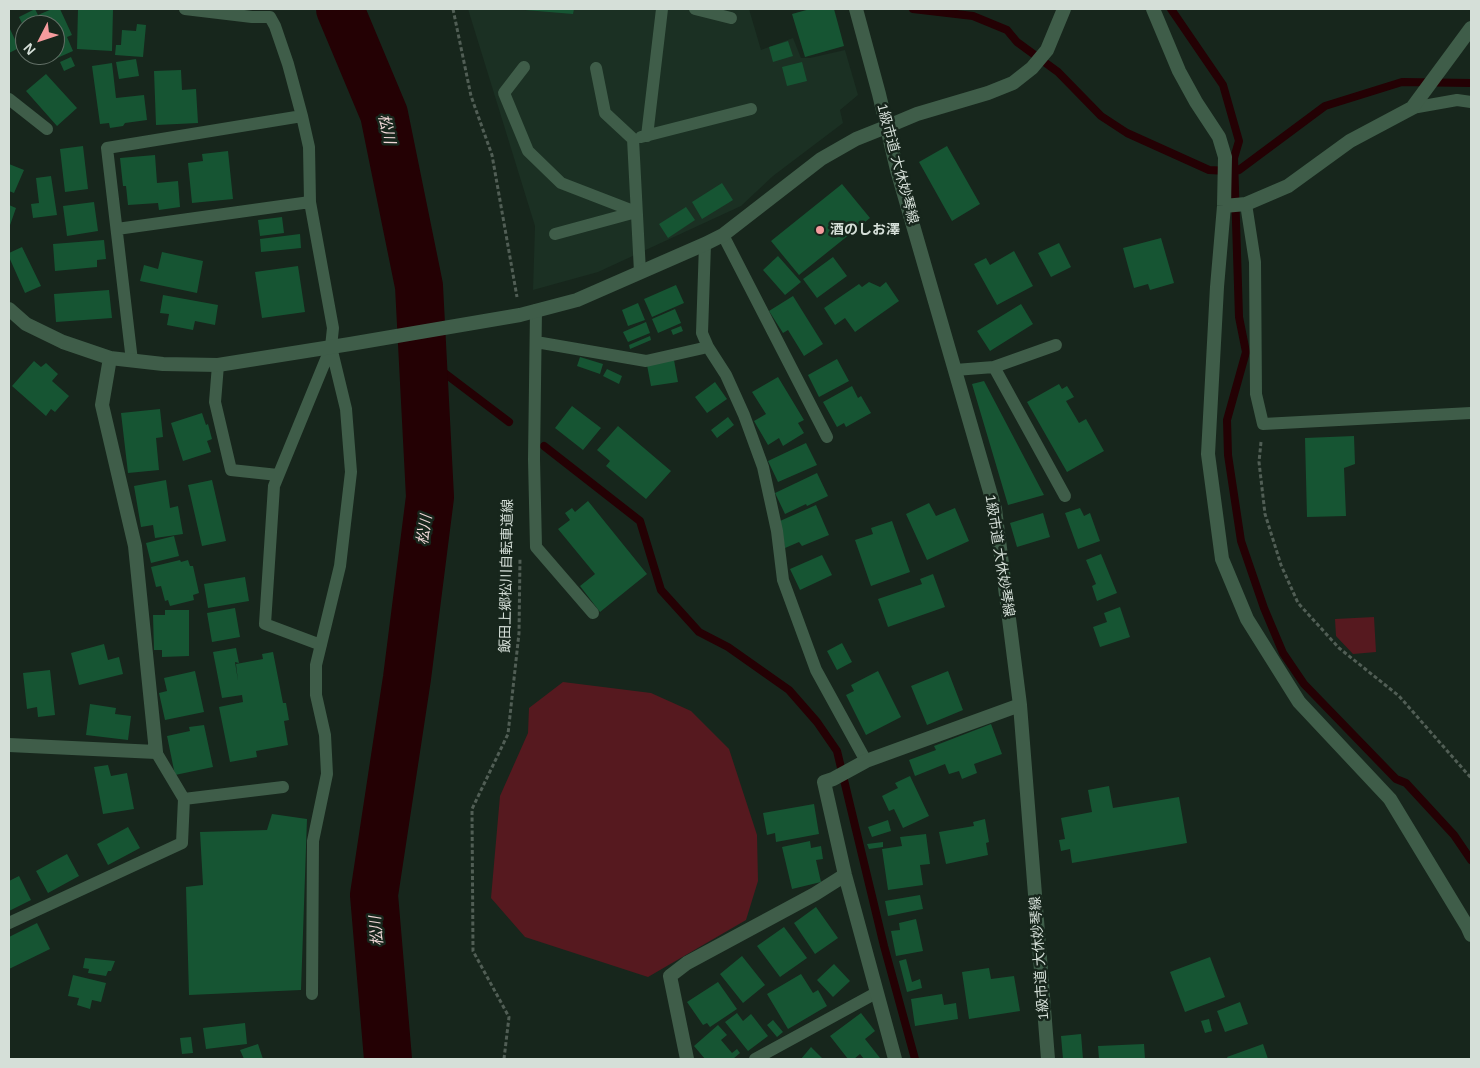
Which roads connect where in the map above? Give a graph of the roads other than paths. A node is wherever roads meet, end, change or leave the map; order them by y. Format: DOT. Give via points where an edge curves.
graph roads {
  1 [pos="185,9"];
  2 [pos="662,9"];
  3 [pos="695,9"];
  4 [pos="856,9"];
  5 [pos="1064,9"];
  6 [pos="1153,9"];
  7 [pos="731,18"];
  8 [pos="1471,28"];
  9 [pos="524,66"];
  10 [pos="596,68"];
  11 [pos="9,99"];
  12 [pos="1471,102"];
  13 [pos="1412,108"];
  14 [pos="751,109"];
  15 [pos="302,116"];
  16 [pos="886,127"];
  17 [pos="47,129"];
  18 [pos="647,136"];
  19 [pos="634,139"];
  20 [pos="310,202"];
  21 [pos="1246,204"];
  22 [pos="1224,206"];
  23 [pos="636,212"];
  24 [pos="117,229"];
  25 [pos="556,234"];
  26 [pos="723,235"];
  27 [pos="705,244"];
  28 [pos="640,272"];
  29 [pos="9,309"];
  30 [pos="536,310"];
  31 [pos="536,342"];
  32 [pos="1056,345"];
  33 [pos="331,347"];
  34 [pos="708,347"];
  35 [pos="110,358"];
  36 [pos="132,361"];
  37 [pos="218,365"];
  38 [pos="994,367"];
  39 [pos="954,370"];
  40 [pos="1471,413"];
  41 [pos="827,437"];
  42 [pos="278,475"];
  43 [pos="1065,496"];
  44 [pos="593,613"];
  45 [pos="321,644"];
  46 [pos="1020,705"];
  47 [pos="9,746"];
  48 [pos="156,752"];
  49 [pos="862,763"];
  50 [pos="283,786"];
  51 [pos="184,799"];
  52 [pos="845,876"];
  53 [pos="9,923"];
  54 [pos="1471,936"];
  55 [pos="876,993"];
  56 [pos="312,994"];
  57 [pos="688,1059"];
  58 [pos="755,1059"];
  59 [pos="895,1059"];
  60 [pos="1048,1059"];
  1 -- 15 [label="lane" via="270,17 288,64"];
  2 -- 18 [label="lane"];
  3 -- 7 [label="lane"];
  4 -- 16 [label="street, 1級市道 大休妙琴線"];
  5 -- 16 [label="street" via="1047,50 1013,83"];
  6 -- 22 [label="street" via="1179,71 1219,137 1226,157"];
  8 -- 13 [label="street"];
  9 -- 23 [label="lane" via="504,93 528,150 561,183"];
  10 -- 19 [label="lane" via="605,113"];
  11 -- 17 [label="lane"];
  12 -- 13 [label="lane" via="1457,100"];
  13 -- 21 [label="street" via="1350,141 1288,186"];
  14 -- 18 [label="lane"];
  15 -- 20 [label="lane" via="308,147"];
  15 -- 24 [label="lane" via="107,148"];
  16 -- 26 [label="street" via="821,159"];
  16 -- 39 [label="street, 1級市道 大休妙琴線"];
  18 -- 19 [label="lane"];
  19 -- 23 [label="lane"];
  20 -- 24 [label="lane"];
  20 -- 33 [label="lane" via="333,328"];
  21 -- 22 [label="street"];
  21 -- 40 [label="lane" via="1255,262 1256,394 1263,424"];
  22 -- 54 [label="street" via="1208,454 1222,559 1247,619 1299,702 1390,799"];
  23 -- 25 [label="lane"];
  23 -- 28 [label="lane"];
  24 -- 36 [label="lane"];
  26 -- 27 [label="street"];
  26 -- 41 [label="lane"];
  27 -- 28 [label="street"];
  27 -- 34 [label="lane" via="702,333"];
  28 -- 30 [label="street" via="577,300"];
  29 -- 35 [label="street" via="26,324 63,342"];
  30 -- 31 [label="lane"];
  30 -- 33 [label="street"];
  31 -- 34 [label="lane" via="646,361"];
  31 -- 44 [label="lane" via="536,547"];
  32 -- 38 [label="lane"];
  33 -- 37 [label="street"];
  33 -- 42 [label="lane"];
  33 -- 45 [label="lane" via="346,409 352,472 340,566"];
  34 -- 49 [label="lane" via="726,375 763,467 783,580 816,670"];
  35 -- 36 [label="street"];
  35 -- 48 [label="street" via="102,405 135,546"];
  36 -- 37 [label="street"];
  37 -- 42 [label="lane" via="215,402 231,470"];
  38 -- 39 [label="lane"];
  38 -- 43 [label="lane"];
  39 -- 46 [label="street, 1級市道 大休妙琴線" via="995,510"];
  42 -- 45 [label="lane" via="274,486 265,624"];
  45 -- 56 [label="lane" via="316,665 316,695 325,735 327,774 313,841"];
  46 -- 49 [label="street"];
  46 -- 60 [label="street, 1級市道 大休妙琴線"];
  47 -- 48 [label="street"];
  48 -- 51 [label="lane"];
  49 -- 52 [label="street" via="824,782"];
  50 -- 51 [label="lane"];
  51 -- 53 [label="lane" via="182,843"];
  52 -- 55 [label="street"];
  52 -- 57 [label="street" via="687,963 670,976"];
  55 -- 58 [label="lane"];
  55 -- 59 [label="street"];
}
